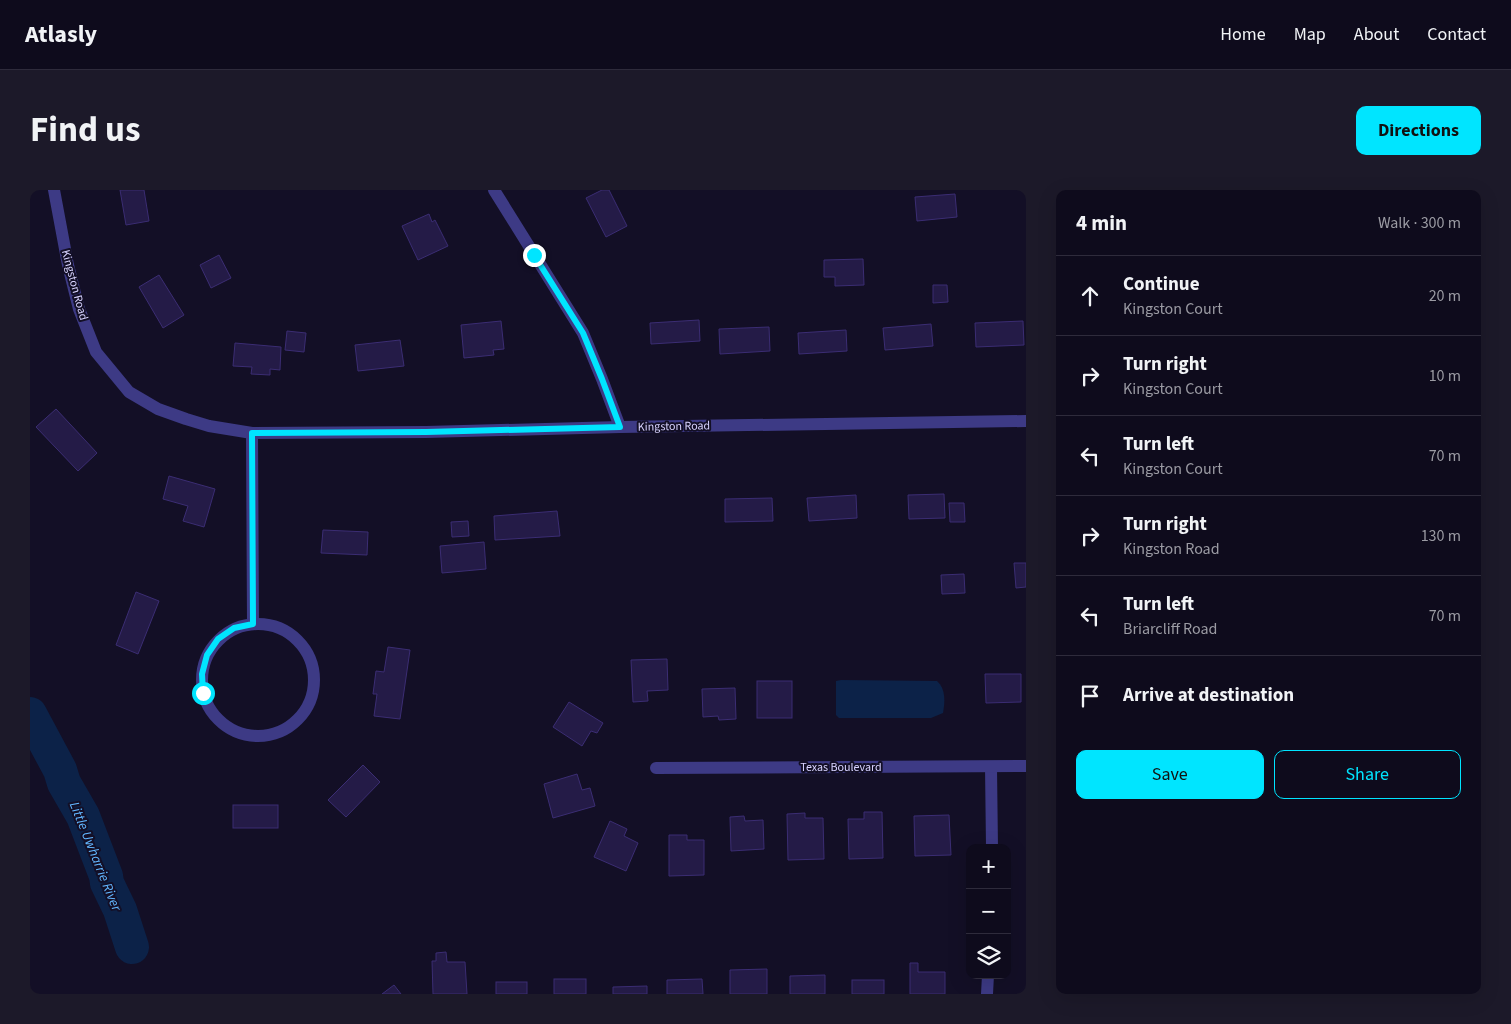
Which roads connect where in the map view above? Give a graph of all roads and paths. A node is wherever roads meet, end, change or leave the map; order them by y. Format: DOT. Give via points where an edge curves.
graph roads {
  1 [pos="54,190"];
  2 [pos="494,190"];
  3 [pos="1026,421"];
  4 [pos="620,427"];
  5 [pos="252,433"];
  6 [pos="253,624"];
  7 [pos="1026,766"];
  8 [pos="991,767"];
  9 [pos="656,768"];
  10 [pos="992,844"];
  11 [pos="988,979"];
  12 [pos="986,994"];
  1 -- 5 [label="street, Kingston Road" via="79,309 96,352 114,375 129,392 158,408 209,426"];
  2 -- 4 [label="street" via="583,333"];
  3 -- 4 [label="street, Kingston Road"];
  4 -- 5 [label="street, Kingston Road"];
  5 -- 6 [label="street"];
  6 -- 6 [label="street" via="234,628 218,639 204,664 203,693 211,711 224,725 242,734 261,736 280,732 295,723 307,709 315,675 311,658 288,631 271,624"];
  7 -- 8 [label="street, Texas Boulevard"];
  8 -- 9 [label="street, Texas Boulevard"];
  8 -- 10 [label="street"];
  11 -- 12 [label="street"];
}
